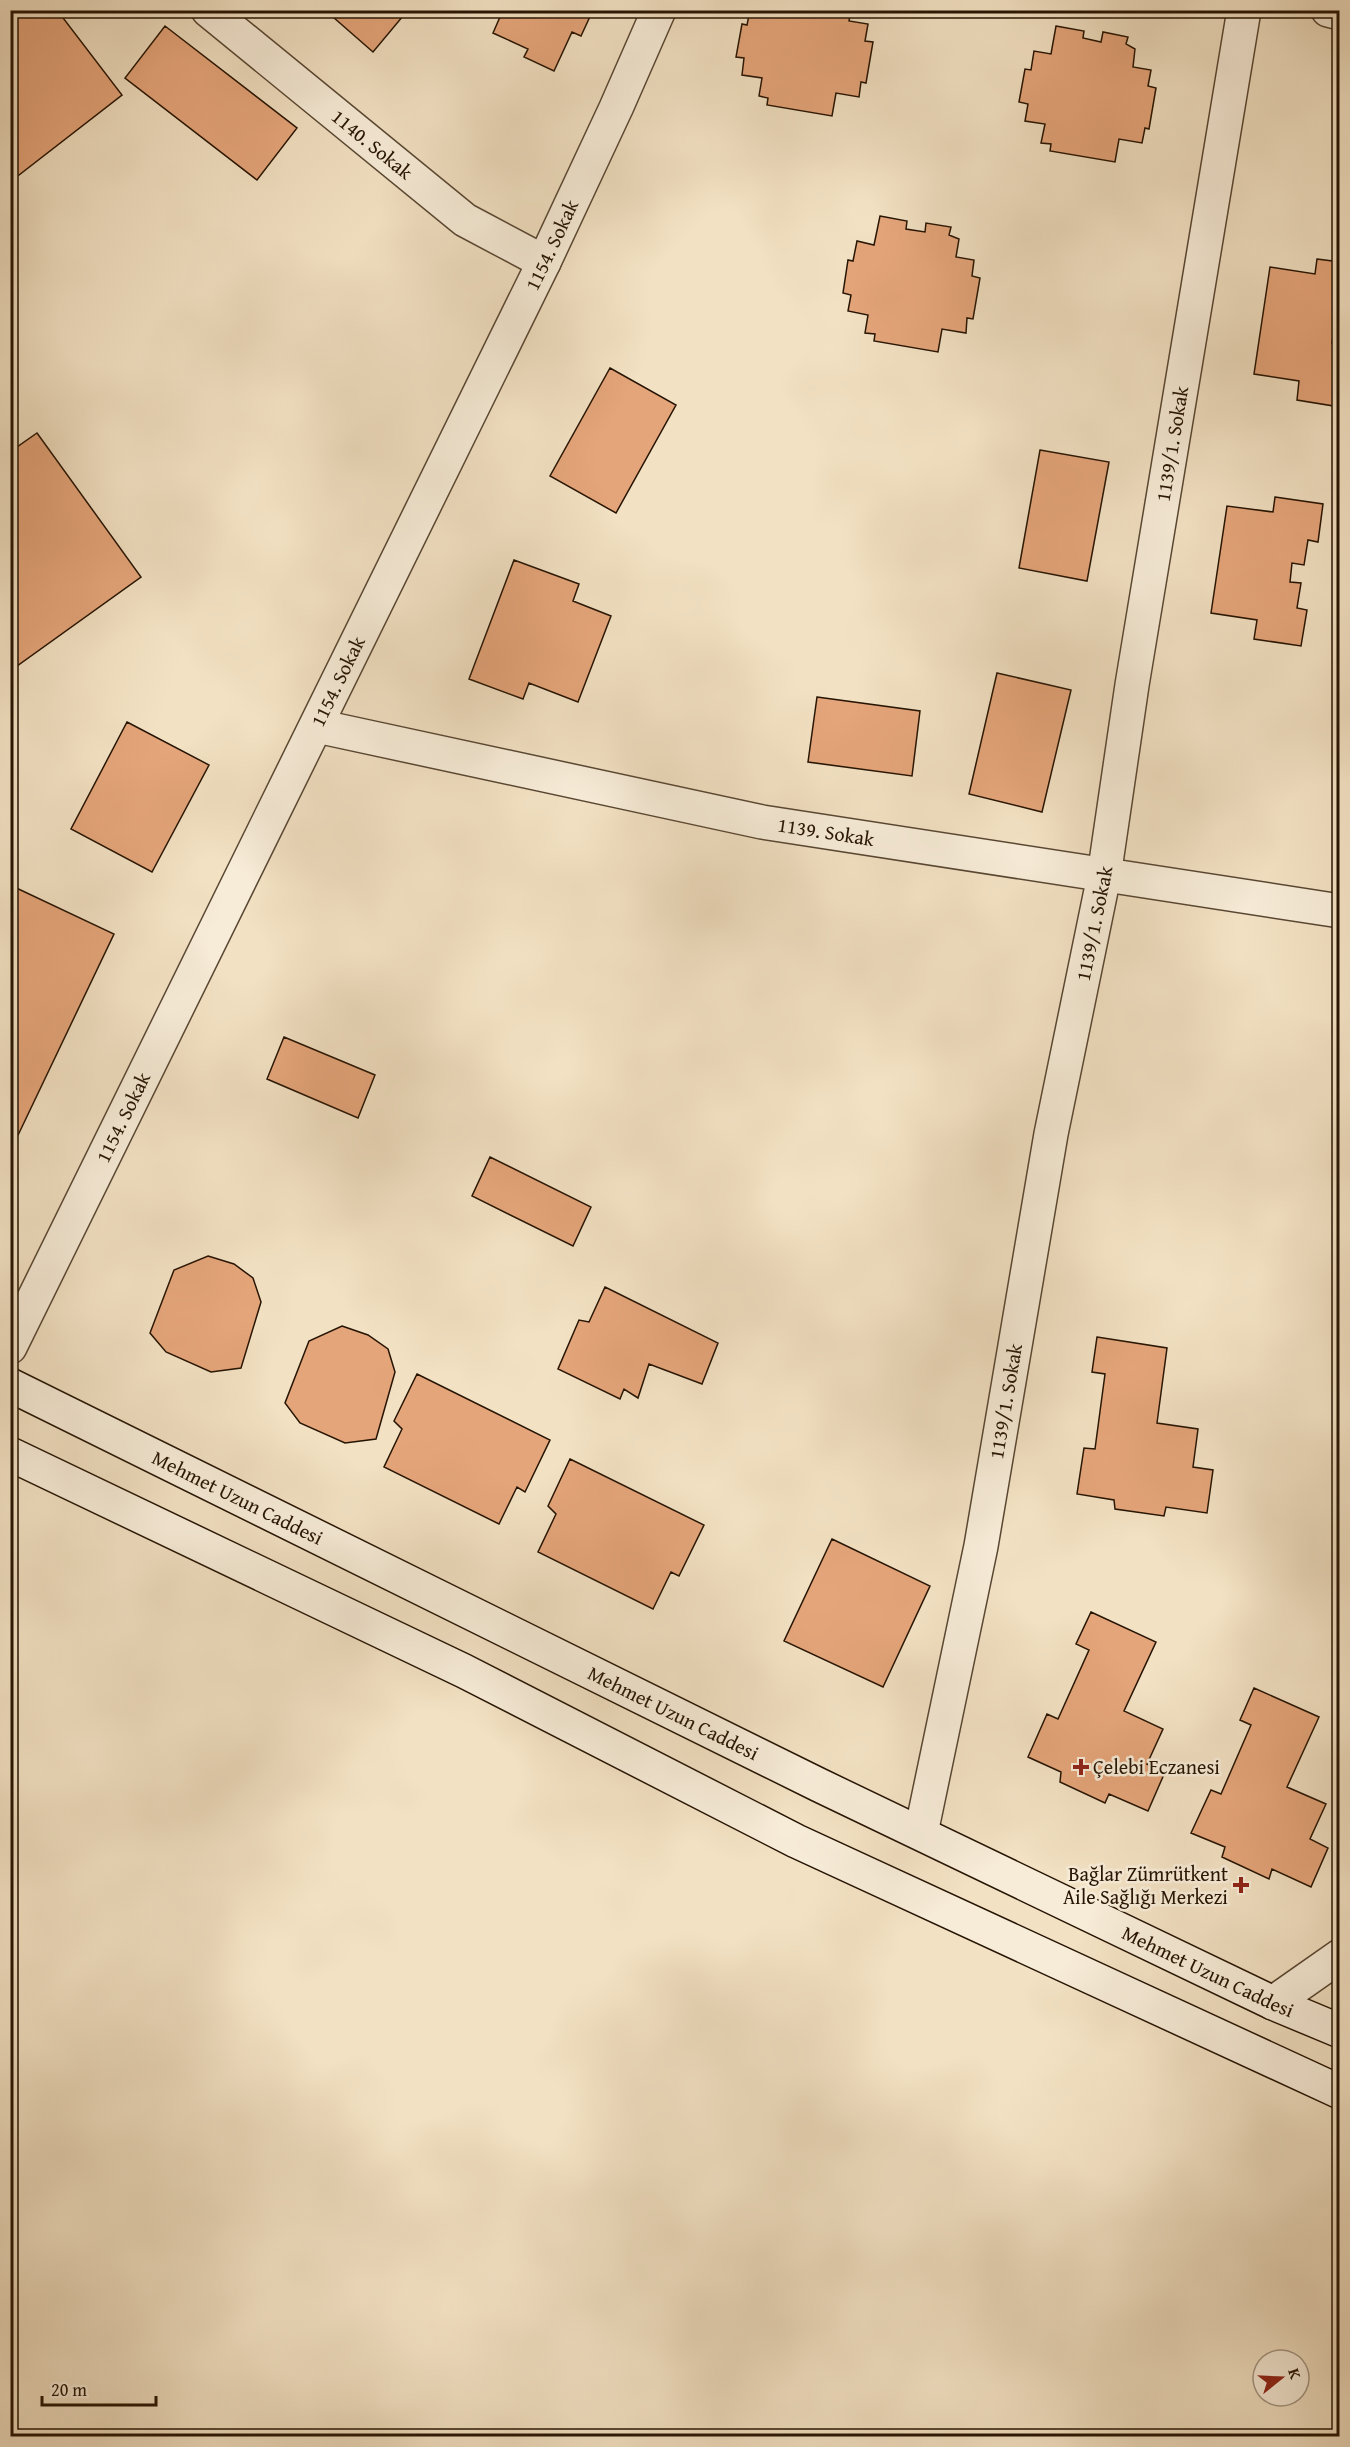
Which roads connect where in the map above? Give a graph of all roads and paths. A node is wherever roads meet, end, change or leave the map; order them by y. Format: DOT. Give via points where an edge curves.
graph roads {
  1 [pos="208,10"];
  2 [pos="658,10"];
  3 [pos="1244,10"];
  4 [pos="1328,10"];
  5 [pos="1340,13"];
  6 [pos="544,262"];
  7 [pos="317,726"];
  8 [pos="1104,876"];
  9 [pos="1340,911"];
  10 [pos="10,1347"];
  11 [pos="10,1385"];
  12 [pos="10,1454"];
  13 [pos="921,1833"];
  14 [pos="1340,1956"];
  15 [pos="1273,2003"];
  16 [pos="1340,2031"];
  17 [pos="1340,2091"];
  1 -- 6 [label="street, 1140. Sokak" via="465,220"];
  2 -- 6 [label="street, 1154. Sokak"];
  3 -- 8 [label="street, 1139/1. Sokak"];
  4 -- 5 [label="street"];
  6 -- 7 [label="street, 1154. Sokak"];
  7 -- 8 [label="street, 1139. Sokak" via="762,822"];
  7 -- 10 [label="street, 1154. Sokak"];
  8 -- 9 [label="street, 1139. Sokak"];
  8 -- 13 [label="street, 1139/1. Sokak" via="1052,1134 981,1546"];
  11 -- 13 [label="street, Mehmet Uzun Caddesi"];
  12 -- 17 [label="street" via="464,1671 796,1841"];
  13 -- 15 [label="street, Mehmet Uzun Caddesi"];
  14 -- 15 [label="street"];
  15 -- 16 [label="street, Mehmet Uzun Caddesi"];
}
